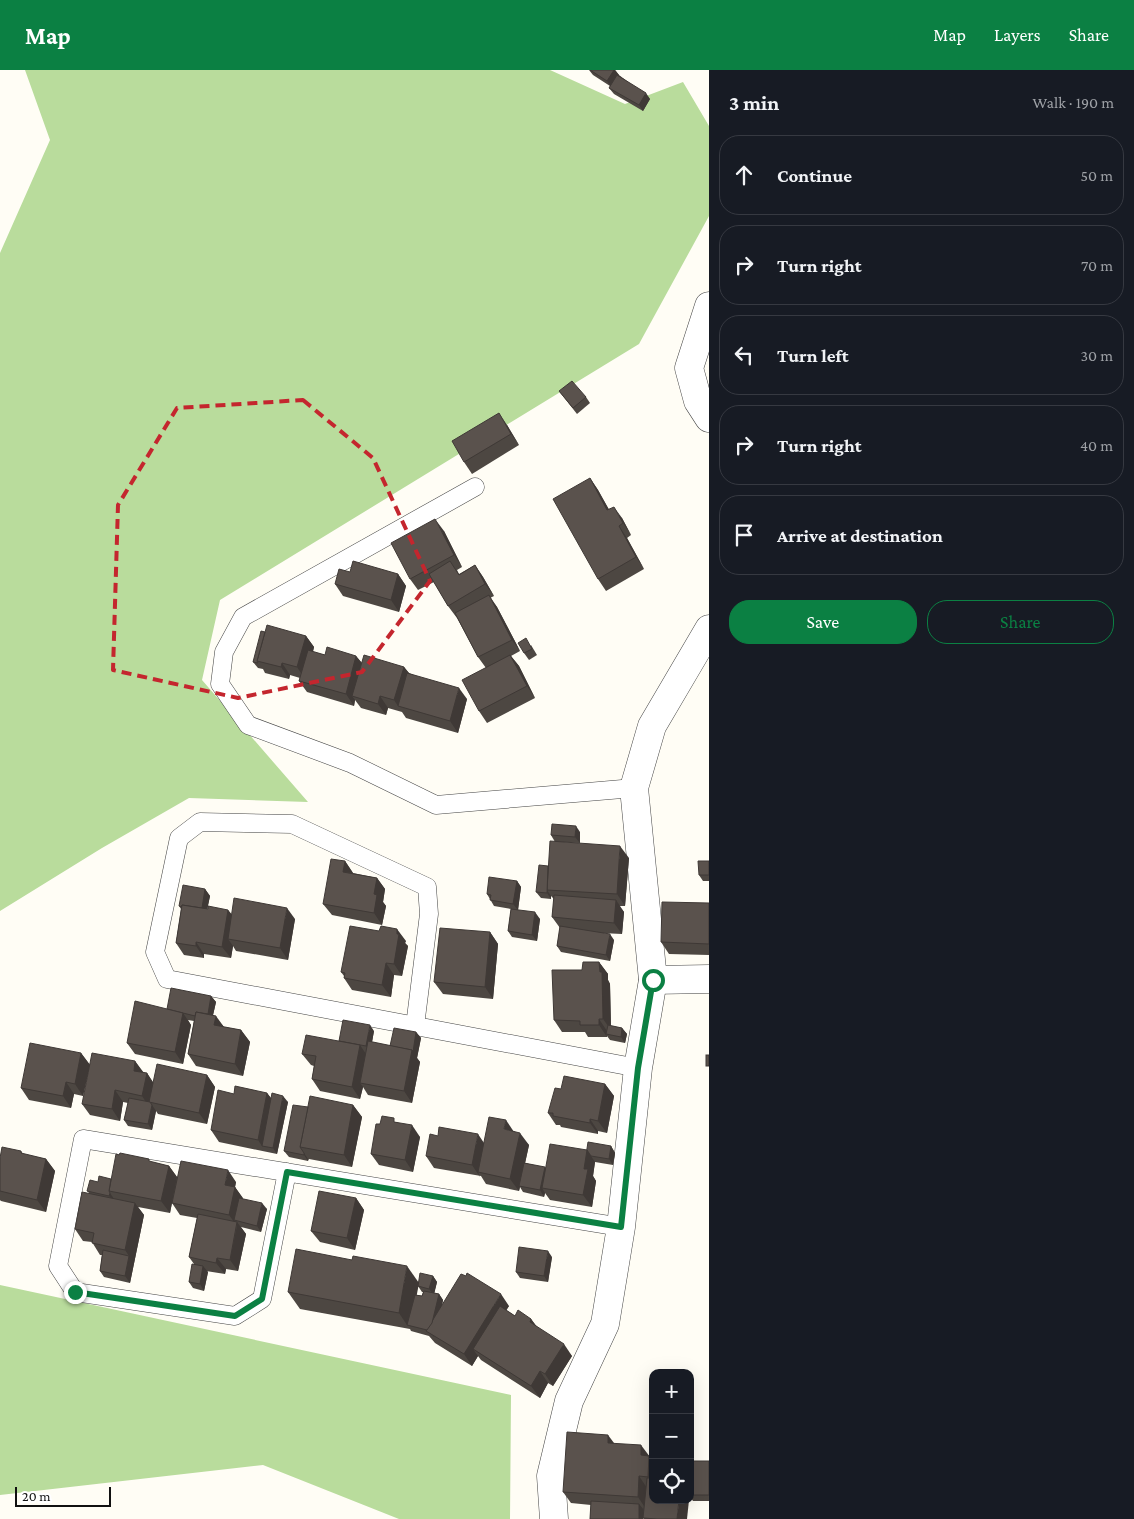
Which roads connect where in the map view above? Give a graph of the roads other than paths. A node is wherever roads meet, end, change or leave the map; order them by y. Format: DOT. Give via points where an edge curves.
graph roads {
  1 [pos="709,306"];
  2 [pos="709,418"];
  3 [pos="475,487"];
  4 [pos="709,630"];
  5 [pos="634,788"];
  6 [pos="709,979"];
  7 [pos="653,980"];
  8 [pos="415,1026"];
  9 [pos="638,1068"];
  10 [pos="287,1172"];
  11 [pos="621,1227"];
  12 [pos="554,1519"];
  1 -- 2 [label="street" via="689,368 698,401"];
  3 -- 5 [label="lane" via="243,617 224,652 220,684 248,725 350,763 436,806"];
  4 -- 5 [label="street" via="652,726"];
  5 -- 7 [label="street"];
  6 -- 7 [label="street"];
  7 -- 9 [label="street"];
  8 -- 8 [label="lane" via="167,979 156,952 179,838 200,822 292,824 427,887 429,914"];
  8 -- 9 [label="lane"];
  9 -- 11 [label="street"];
  10 -- 10 [label="lane" via="83,1139 58,1266 75,1292 235,1316 262,1299"];
  10 -- 11 [label="lane"];
  11 -- 12 [label="street" via="605,1324 569,1401 551,1476"];
}
